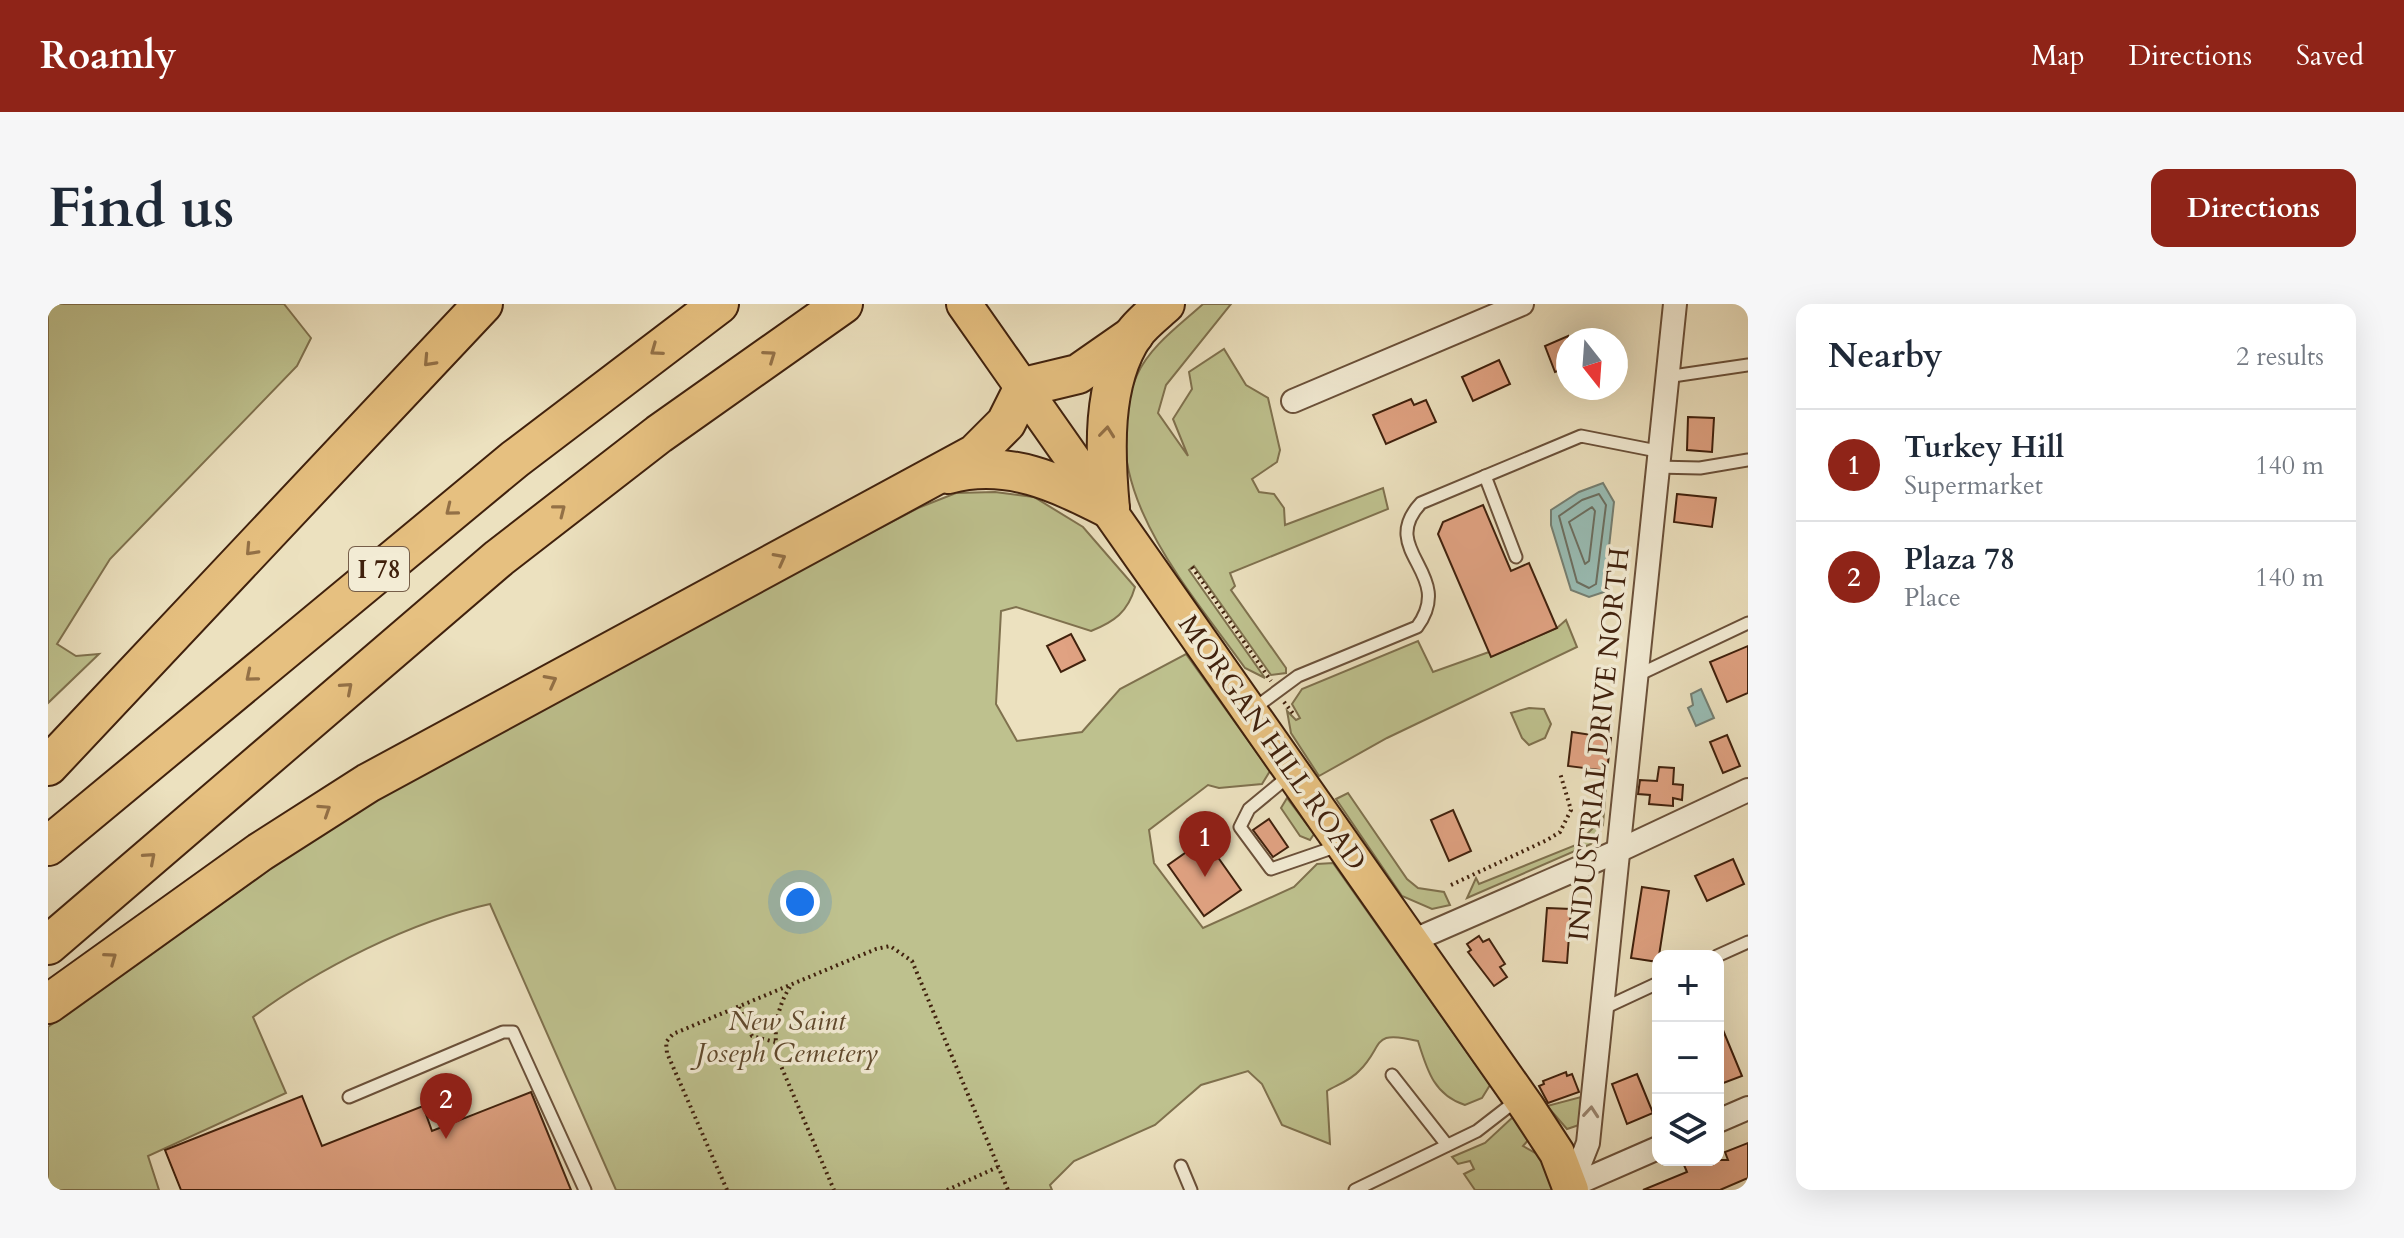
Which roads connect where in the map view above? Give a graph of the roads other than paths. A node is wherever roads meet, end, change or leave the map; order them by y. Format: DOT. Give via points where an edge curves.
graph roads {
  1 [pos="483,304"];
  2 [pos="719,304"];
  3 [pos="843,304"];
  4 [pos="1165,304"];
  5 [pos="1522,304"];
  6 [pos="1675,304"];
  7 [pos="971,313"];
  8 [pos="1134,335"];
  9 [pos="1748,365"];
  10 [pos="1666,377"];
  11 [pos="1024,387"];
  12 [pos="1293,401"];
  13 [pos="1656,459"];
  14 [pos="1748,460"];
  15 [pos="1485,476"];
  16 [pos="930,478"];
  17 [pos="1110,509"];
  18 [pos="1516,557"];
  19 [pos="1748,623"];
  20 [pos="1637,675"];
  21 [pos="1264,702"];
  22 [pos="48,766"];
  23 [pos="1293,772"];
  24 [pos="1748,790"];
  25 [pos="1344,844"];
  26 [pos="48,846"];
  27 [pos="1618,851"];
  28 [pos="1412,941"];
  29 [pos="1748,942"];
  30 [pos="48,945"];
  31 [pos="1724,953"];
  32 [pos="1652,986"];
  33 [pos="48,1004"];
  34 [pos="1600,1010"];
  35 [pos="1392,1075"];
  36 [pos="349,1097"];
  37 [pos="1520,1097"];
  38 [pos="1748,1108"];
  39 [pos="1724,1118"];
  40 [pos="1447,1145"];
  41 [pos="1652,1151"];
  42 [pos="1181,1166"];
  43 [pos="1571,1188"];
  44 [pos="585,1190"];
  45 [pos="1191,1190"];
  46 [pos="1355,1190"];
  1 -- 22 [label="highway, one-way"];
  2 -- 26 [label="highway, I 78, one-way" via="504,468"];
  30 -- 3 [label="highway, I 78, one-way" via="499,558 659,434"];
  4 -- 8 [label="highway"];
  5 -- 12 [label="street"];
  6 -- 10 [label="street, INDUSTRIAL DRIVE NORTH"];
  7 -- 11 [label="main road, MORGAN HILL ROAD"];
  8 -- 11 [label="highway" via="1078,374"];
  17 -- 8 [label="highway, one-way" via="1107,425 1114,387"];
  9 -- 10 [label="lane"];
  10 -- 13 [label="street, INDUSTRIAL DRIVE NORTH"];
  11 -- 16 [label="highway" via="992,440"];
  11 -- 17 [label="main road, MORGAN HILL ROAD"];
  13 -- 14 [label="lane" via="1700,468"];
  13 -- 15 [label="lane" via="1581,436"];
  13 -- 20 [label="street, INDUSTRIAL DRIVE NORTH"];
  15 -- 18 [label="lane"];
  15 -- 21 [label="lane" via="1421,503 1406,522 1431,596 1430,610 1417,627 1298,676"];
  16 -- 17 [label="highway" via="1015,469"];
  33 -- 16 [label="highway, one-way" via="260,852 381,775"];
  17 -- 21 [label="main road, MORGAN HILL ROAD"];
  19 -- 20 [label="lane"];
  20 -- 27 [label="street, INDUSTRIAL DRIVE NORTH"];
  21 -- 23 [label="main road, MORGAN HILL ROAD"];
  23 -- 25 [label="main road, MORGAN HILL ROAD"];
  23 -- 25 [label="lane" via="1240,821 1267,867"];
  24 -- 27 [label="street"];
  25 -- 28 [label="main road, MORGAN HILL ROAD"];
  27 -- 28 [label="street"];
  27 -- 34 [label="street, INDUSTRIAL DRIVE NORTH"];
  28 -- 37 [label="main road, MORGAN HILL ROAD"];
  29 -- 31 [label="lane"];
  32 -- 34 [label="lane"];
  43 -- 34 [label="street, INDUSTRIAL DRIVE NORTH, one-way" via="1588,1143"];
  35 -- 40 [label="lane"];
  36 -- 44 [label="lane" via="513,1032"];
  37 -- 40 [label="lane" via="1477,1131"];
  37 -- 43 [label="main road, MORGAN HILL ROAD" via="1557,1153"];
  38 -- 39 [label="street"];
  40 -- 46 [label="lane"];
  41 -- 43 [label="street"];
  42 -- 45 [label="lane"];
}
